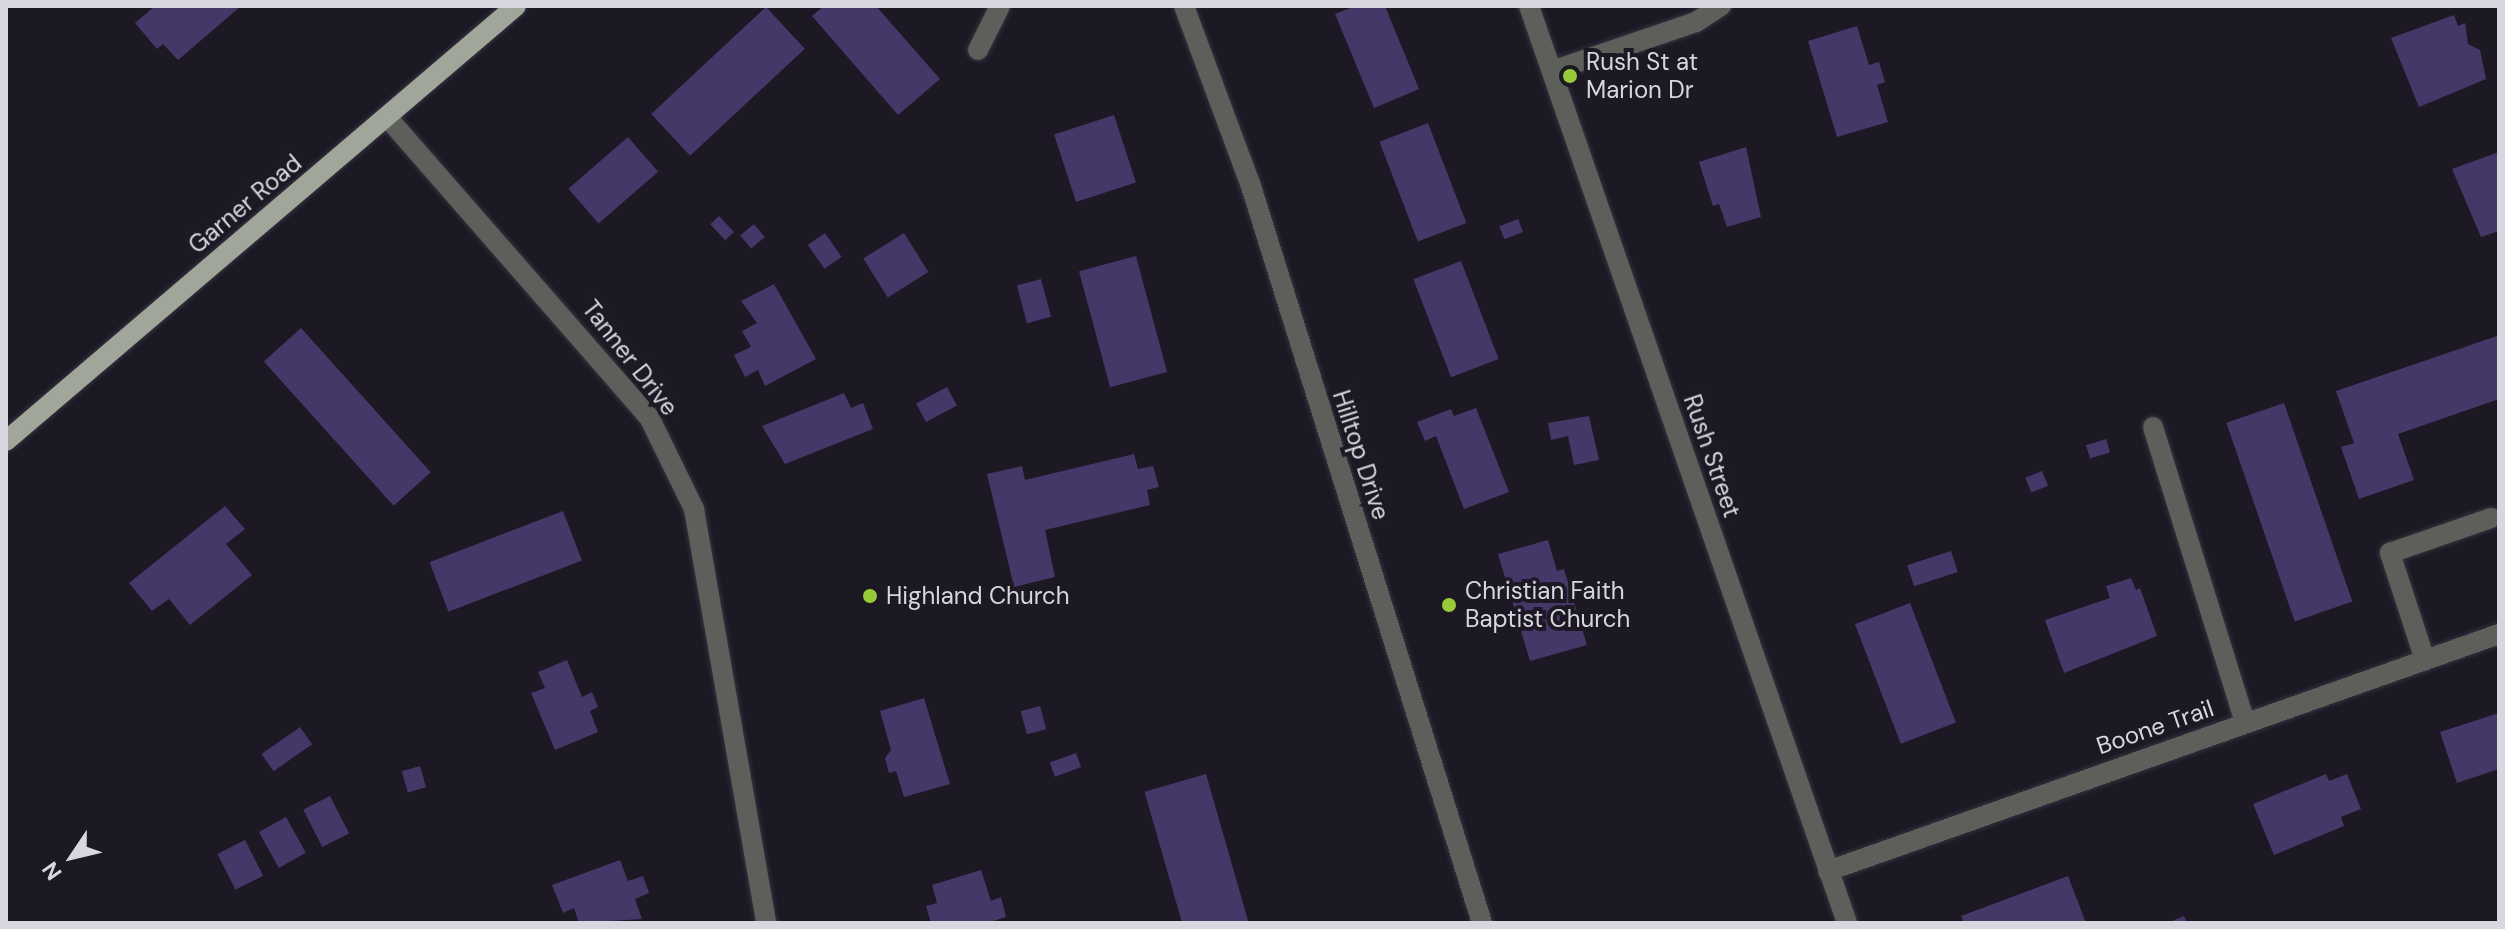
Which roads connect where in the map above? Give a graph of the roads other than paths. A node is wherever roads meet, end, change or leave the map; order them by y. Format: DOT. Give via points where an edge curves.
graph roads {
  1 [pos="516,6"];
  2 [pos="1000,6"];
  3 [pos="1184,6"];
  4 [pos="1529,6"];
  5 [pos="1721,6"];
  6 [pos="978,50"];
  7 [pos="1552,71"];
  8 [pos="387,117"];
  9 [pos="2153,427"];
  10 [pos="6,441"];
  11 [pos="2491,518"];
  12 [pos="2499,634"];
  13 [pos="2425,660"];
  14 [pos="2245,723"];
  15 [pos="1828,871"];
  16 [pos="766,923"];
  17 [pos="1482,923"];
  18 [pos="1847,923"];
  1 -- 8 [label="main road, Garner Road"];
  2 -- 6 [label="street"];
  3 -- 17 [label="street, Hilltop Drive" via="1250,183"];
  4 -- 7 [label="street, Rush Street"];
  5 -- 7 [label="street" via="1696,22"];
  7 -- 15 [label="street, Rush Street"];
  8 -- 10 [label="main road, Garner Road"];
  8 -- 16 [label="street, Tanner Drive" via="650,419 694,509"];
  9 -- 14 [label="street"];
  11 -- 13 [label="street" via="2390,553"];
  12 -- 13 [label="street, Boone Trail"];
  13 -- 14 [label="street, Boone Trail"];
  14 -- 15 [label="street, Boone Trail"];
  15 -- 18 [label="street, Rush Street"];
}
